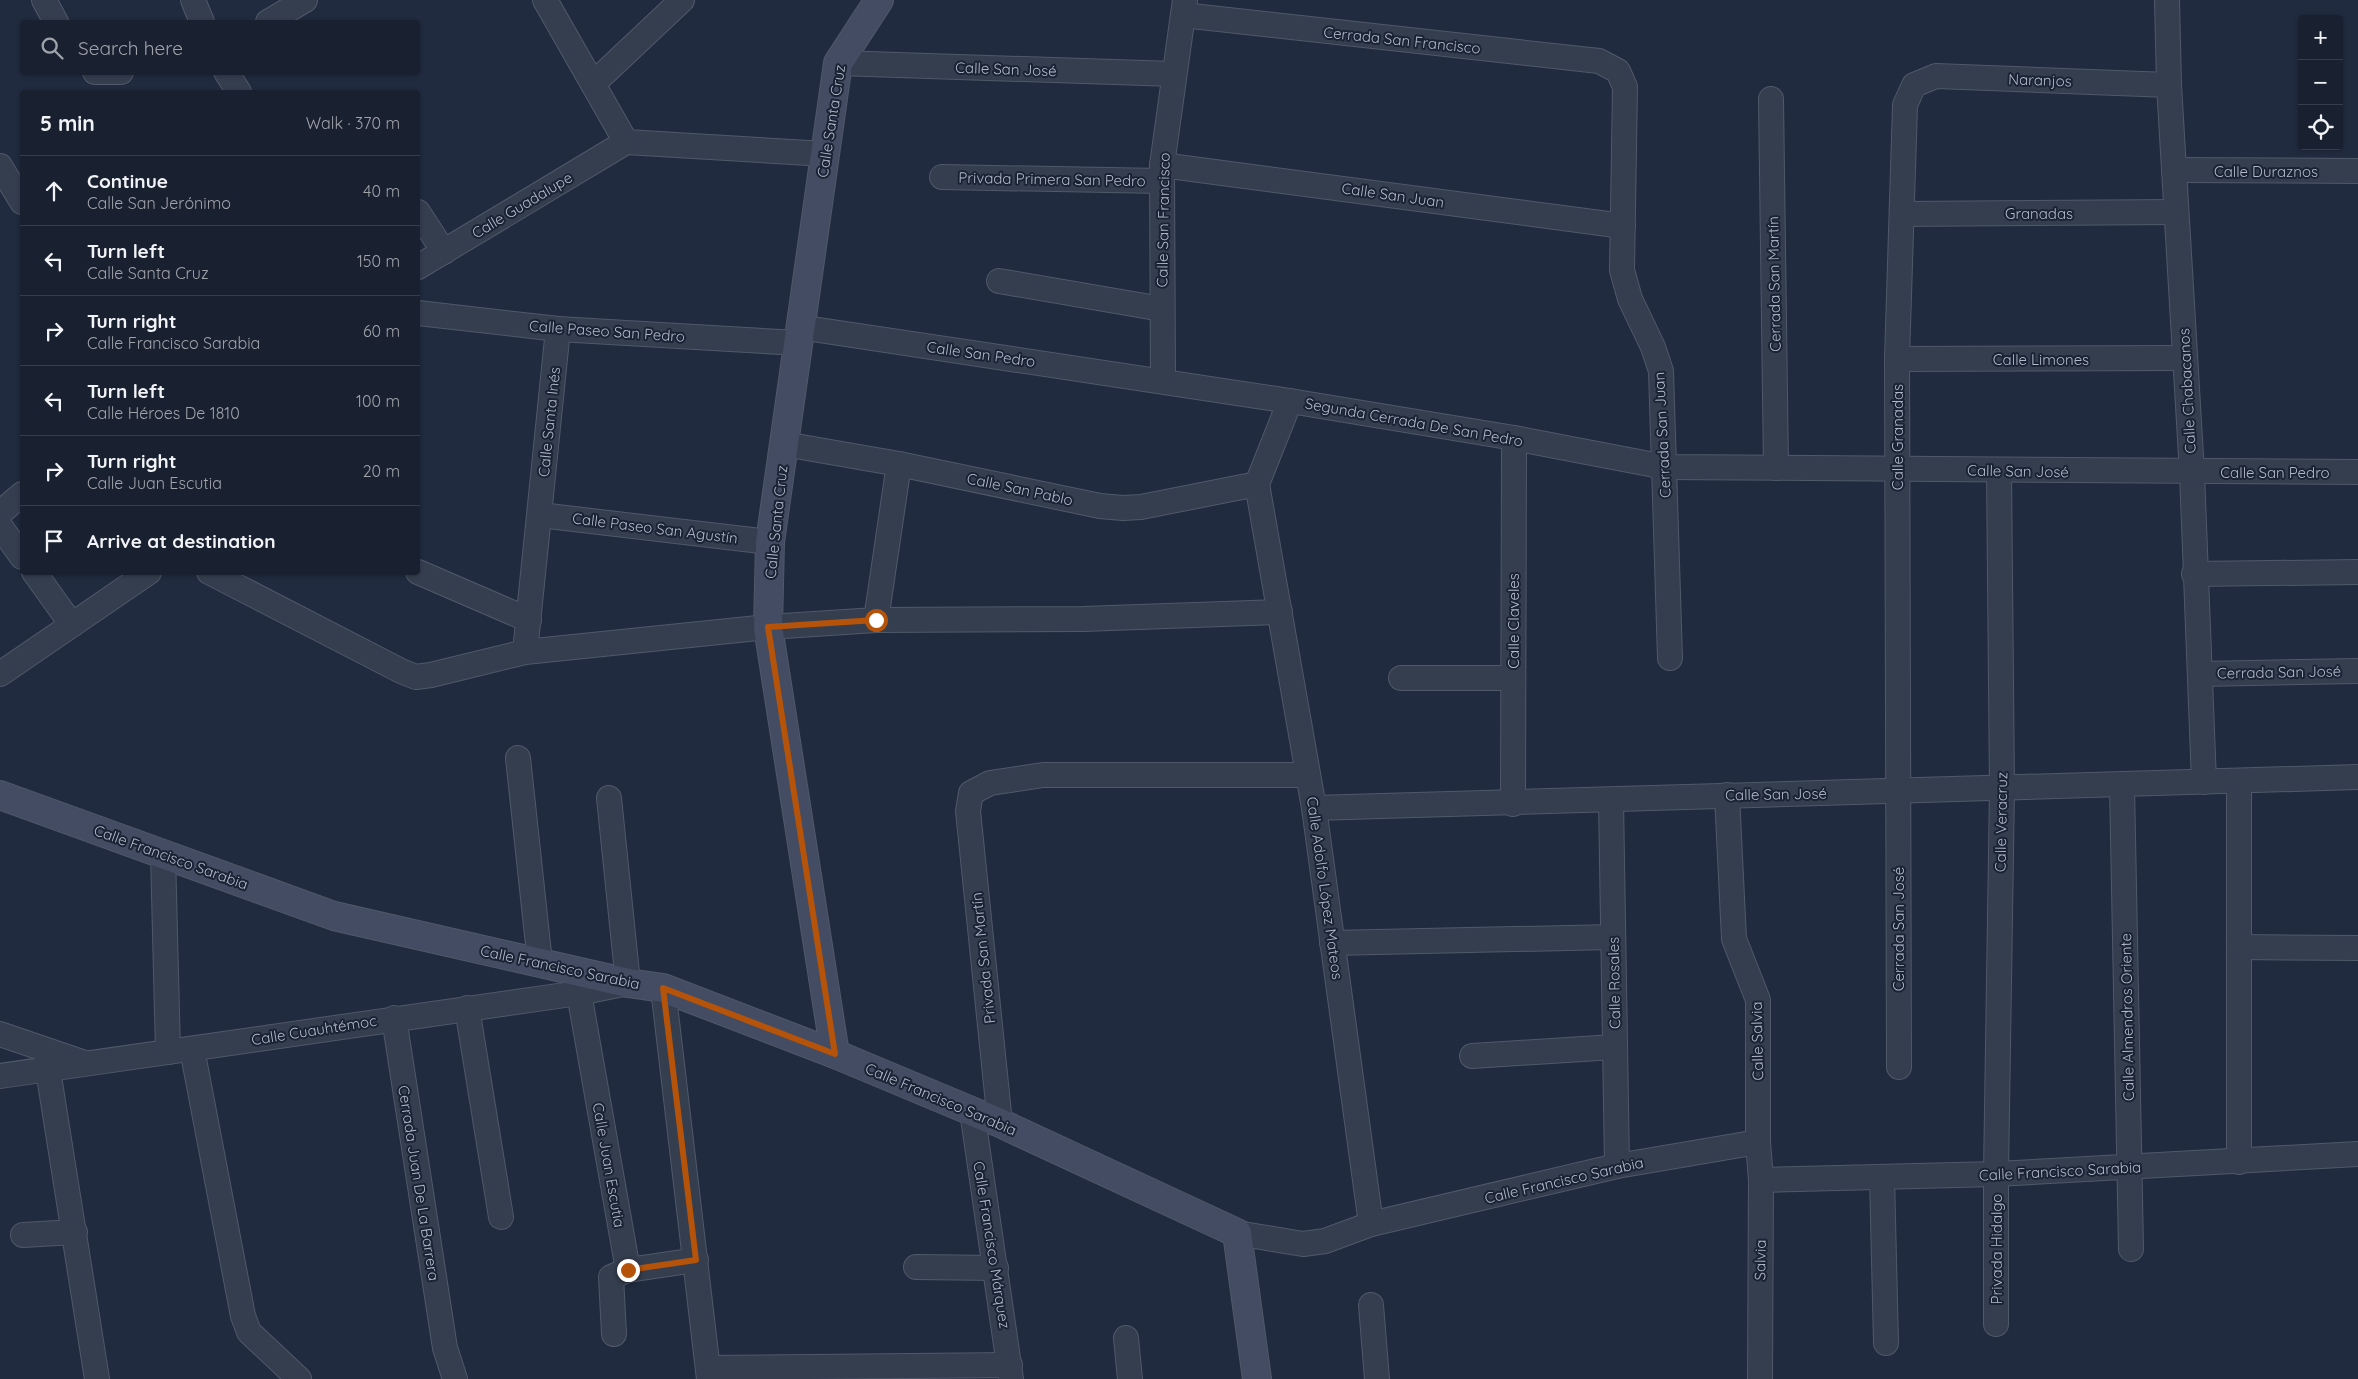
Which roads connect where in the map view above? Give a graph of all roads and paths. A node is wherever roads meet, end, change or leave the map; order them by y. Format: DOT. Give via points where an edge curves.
graph roads {
  1 [pos="44,0"];
  2 [pos="193,0"];
  3 [pos="305,0"];
  4 [pos="545,0"];
  5 [pos="682,0"];
  6 [pos="879,0"];
  7 [pos="2166,0"];
  8 [pos="1184,8"];
  9 [pos="55,20"];
  10 [pos="201,20"];
  11 [pos="271,20"];
  12 [pos="838,63"];
  13 [pos="1618,71"];
  14 [pos="1174,74"];
  15 [pos="228,75"];
  16 [pos="594,83"];
  17 [pos="1914,85"];
  18 [pos="2169,85"];
  19 [pos="239,90"];
  20 [pos="1771,99"];
  21 [pos="626,142"];
  22 [pos="825,154"];
  23 [pos="0,166"];
  24 [pos="2174,170"];
  25 [pos="2358,172"];
  26 [pos="1162,173"];
  27 [pos="942,177"];
  28 [pos="20,199"];
  29 [pos="2176,212"];
  30 [pos="1902,214"];
  31 [pos="420,215"];
  32 [pos="1623,226"];
  33 [pos="444,252"];
  34 [pos="420,266"];
  35 [pos="999,280"];
  36 [pos="1162,309"];
  37 [pos="420,313"];
  38 [pos="558,329"];
  39 [pos="798,335"];
  40 [pos="2185,358"];
  41 [pos="1897,359"];
  42 [pos="1162,381"];
  43 [pos="1290,400"];
  44 [pos="1514,438"];
  45 [pos="784,444"];
  46 [pos="899,464"];
  47 [pos="1665,467"];
  48 [pos="1776,468"];
  49 [pos="1897,469"];
  50 [pos="1999,470"];
  51 [pos="2192,472"];
  52 [pos="2358,472"];
  53 [pos="1257,484"];
  54 [pos="20,496"];
  55 [pos="0,513"];
  56 [pos="540,515"];
  57 [pos="0,526"];
  58 [pos="770,542"];
  59 [pos="20,554"];
  60 [pos="2358,572"];
  61 [pos="420,573"];
  62 [pos="2194,574"];
  63 [pos="36,575"];
  64 [pos="145,575"];
  65 [pos="215,575"];
  66 [pos="1280,612"];
  67 [pos="529,620"];
  68 [pos="876,620"];
  69 [pos="72,625"];
  70 [pos="768,627"];
  71 [pos="525,652"];
  72 [pos="1670,658"];
  73 [pos="2358,670"];
  74 [pos="0,674"];
  75 [pos="2200,674"];
  76 [pos="1401,678"];
  77 [pos="1513,678"];
  78 [pos="518,758"];
  79 [pos="1308,775"];
  80 [pos="2358,777"];
  81 [pos="2239,781"];
  82 [pos="2204,782"];
  83 [pos="2122,785"];
  84 [pos="2002,789"];
  85 [pos="1897,792"];
  86 [pos="0,795"];
  87 [pos="1727,795"];
  88 [pos="609,798"];
  89 [pos="1611,800"];
  90 [pos="1513,804"];
  91 [pos="1314,808"];
  92 [pos="163,854"];
  93 [pos="1613,937"];
  94 [pos="1332,943"];
  95 [pos="2239,947"];
  96 [pos="2358,948"];
  97 [pos="540,963"];
  98 [pos="628,983"];
  99 [pos="663,988"];
  100 [pos="578,993"];
  101 [pos="467,1008"];
  102 [pos="394,1018"];
  103 [pos="0,1034"];
  104 [pos="1614,1047"];
  105 [pos="192,1049"];
  106 [pos="168,1052"];
  107 [pos="835,1054"];
  108 [pos="1472,1056"];
  109 [pos="89,1065"];
  110 [pos="1899,1067"];
  111 [pos="48,1070"];
  112 [pos="0,1076"];
  113 [pos="972,1111"];
  114 [pos="1000,1122"];
  115 [pos="1758,1142"];
  116 [pos="2358,1154"];
  117 [pos="2239,1162"];
  118 [pos="1617,1166"];
  119 [pos="2130,1168"];
  120 [pos="1996,1174"];
  121 [pos="1882,1177"];
  122 [pos="1761,1180"];
  123 [pos="501,1217"];
  124 [pos="1371,1224"];
  125 [pos="75,1232"];
  126 [pos="1237,1233"];
  127 [pos="22,1235"];
  128 [pos="2131,1249"];
  129 [pos="696,1260"];
  130 [pos="916,1267"];
  131 [pos="996,1268"];
  132 [pos="628,1270"];
  133 [pos="1370,1305"];
  134 [pos="1996,1324"];
  135 [pos="614,1334"];
  136 [pos="1126,1338"];
  137 [pos="1886,1343"];
  138 [pos="1011,1372"];
  139 [pos="708,1373"];
  140 [pos="97,1379"];
  141 [pos="299,1379"];
  142 [pos="455,1379"];
  143 [pos="1130,1379"];
  144 [pos="1257,1379"];
  145 [pos="1377,1379"];
  146 [pos="1760,1379"];
  1 -- 9 [label="street"];
  2 -- 10 [label="street"];
  3 -- 11 [label="street"];
  4 -- 16 [label="street"];
  5 -- 16 [label="street"];
  6 -- 12 [label="street, Calle Santa Cruz"];
  7 -- 18 [label="street, Calle Chabacanos"];
  8 -- 13 [label="street, Cerrada San Francisco" via="1599,62"];
  8 -- 14 [label="street, Calle San Francisco"];
  12 -- 14 [label="street, Calle San José"];
  12 -- 22 [label="street, Calle Santa Cruz"];
  13 -- 32 [label="street, Cerrada San Juan" via="1625,87"];
  14 -- 26 [label="street, Calle San Francisco"];
  15 -- 19 [label="street"];
  16 -- 21 [label="street"];
  17 -- 18 [label="street, Naranjos" via="1936,76"];
  17 -- 30 [label="street, Calle Granadas" via="1905,105"];
  18 -- 24 [label="street, Calle Chabacanos"];
  20 -- 48 [label="street, Cerrada San Martín"];
  21 -- 22 [label="street"];
  21 -- 33 [label="street, Calle Guadalupe"];
  22 -- 39 [label="street, Calle Santa Cruz"];
  23 -- 28 [label="street"];
  24 -- 25 [label="street, Calle Duraznos"];
  24 -- 29 [label="street, Calle Chabacanos"];
  26 -- 27 [label="street, Privada Primera San Pedro"];
  26 -- 32 [label="street, Calle San Juan"];
  26 -- 36 [label="street, Calle San Francisco"];
  29 -- 30 [label="street, Granadas"];
  29 -- 40 [label="street, Calle Chabacanos"];
  30 -- 41 [label="street, Calle Granadas"];
  31 -- 33 [label="street"];
  32 -- 47 [label="street, Cerrada San Juan" via="1622,270 1630,299 1653,347 1660,371"];
  33 -- 34 [label="street, Calle Guadalupe"];
  35 -- 36 [label="street"];
  36 -- 42 [label="street, Calle San Francisco"];
  37 -- 38 [label="street, Calle Paseo San Pedro"];
  38 -- 39 [label="street, Calle Paseo San Pedro"];
  38 -- 56 [label="street, Calle Santa Inés"];
  39 -- 42 [label="street, Calle San Pedro"];
  39 -- 45 [label="street, Calle Santa Cruz"];
  40 -- 41 [label="street, Calle Limones"];
  40 -- 51 [label="street, Calle Chabacanos"];
  41 -- 49 [label="street, Calle Granadas"];
  42 -- 43 [label="street, Segunda Cerrada De San Pedro"];
  43 -- 44 [label="street, Segunda Cerrada De San Pedro"];
  43 -- 53 [label="street"];
  44 -- 47 [label="street, Segunda Cerrada De San Pedro"];
  44 -- 77 [label="street, Calle Claveles"];
  45 -- 46 [label="street, Calle San Pablo"];
  45 -- 58 [label="street, Calle Santa Cruz"];
  46 -- 53 [label="street, Calle San Pablo" via="1123,508"];
  46 -- 68 [label="street"];
  47 -- 48 [label="street, Calle San José"];
  47 -- 72 [label="street, Cerrada San Juan"];
  48 -- 49 [label="street, Calle San José"];
  49 -- 50 [label="street, Calle San José"];
  49 -- 85 [label="street, Calle Granadas"];
  50 -- 51 [label="street, Calle San José"];
  50 -- 84 [label="street, Calle Veracruz"];
  51 -- 52 [label="street, Calle San Pedro"];
  51 -- 62 [label="street, Calle Chabacanos"];
  53 -- 66 [label="street, Calle Adolfo López Mateos"];
  54 -- 55 [label="street"];
  56 -- 58 [label="street, Calle Paseo San Agustín"];
  56 -- 67 [label="street, Calle Santa Inés"];
  57 -- 59 [label="street"];
  58 -- 70 [label="street, Calle Santa Cruz"];
  60 -- 62 [label="street"];
  61 -- 67 [label="street"];
  62 -- 75 [label="street, Calle Chabacanos"];
  63 -- 69 [label="street"];
  64 -- 69 [label="street"];
  65 -- 71 [label="street" via="416,677"];
  66 -- 68 [label="street" via="1083,619"];
  66 -- 79 [label="street, Calle Adolfo López Mateos"];
  67 -- 71 [label="street, Calle Santa Inés"];
  68 -- 70 [label="street"];
  69 -- 74 [label="street"];
  70 -- 71 [label="street"];
  70 -- 107 [label="street, Calle Santa Cruz"];
  73 -- 75 [label="street, Cerrada San José"];
  75 -- 82 [label="street, Calle Chabacanos"];
  76 -- 77 [label="street"];
  77 -- 90 [label="street, Calle Claveles"];
  78 -- 97 [label="street"];
  79 -- 91 [label="street, Calle Adolfo López Mateos"];
  79 -- 114 [label="street, Privada San Martín" via="1043,775 990,783 971,793 968,811"];
  80 -- 81 [label="street"];
  81 -- 82 [label="street, Calle San José"];
  81 -- 95 [label="street"];
  82 -- 83 [label="street, Calle San José"];
  83 -- 84 [label="street, Calle San José"];
  83 -- 119 [label="street, Calle Almendros Oriente"];
  84 -- 85 [label="street, Calle San José"];
  84 -- 120 [label="street, Calle Veracruz"];
  85 -- 87 [label="street, Calle San José"];
  85 -- 110 [label="street, Cerrada San José"];
  86 -- 92 [label="street, Calle Francisco Sarabia"];
  87 -- 89 [label="street, Calle San José"];
  87 -- 115 [label="street, Calle Salvia" via="1734,939 1758,1000"];
  88 -- 98 [label="street"];
  89 -- 90 [label="street, Calle San José"];
  89 -- 93 [label="street, Calle Rosales"];
  90 -- 91 [label="street, Calle San José"];
  91 -- 94 [label="street, Calle Adolfo López Mateos"];
  92 -- 97 [label="street, Calle Francisco Sarabia" via="334,916"];
  92 -- 106 [label="street"];
  93 -- 94 [label="street"];
  93 -- 104 [label="street, Calle Rosales"];
  94 -- 124 [label="street, Calle Adolfo López Mateos"];
  95 -- 96 [label="street"];
  95 -- 117 [label="street"];
  97 -- 98 [label="street, Calle Francisco Sarabia"];
  98 -- 99 [label="street, Calle Francisco Sarabia"];
  98 -- 100 [label="street, Calle Cuauhtémoc"];
  99 -- 107 [label="street, Calle Francisco Sarabia"];
  99 -- 129 [label="street"];
  100 -- 101 [label="street, Calle Cuauhtémoc"];
  100 -- 132 [label="street, Calle Juan Escutia"];
  101 -- 102 [label="street, Calle Cuauhtémoc"];
  101 -- 123 [label="street"];
  102 -- 105 [label="street, Calle Cuauhtémoc"];
  102 -- 142 [label="street, Cerrada Juan De La Barrera" via="445,1348"];
  103 -- 109 [label="street"];
  104 -- 108 [label="street"];
  104 -- 118 [label="street, Calle Rosales"];
  105 -- 106 [label="street, Calle Cuauhtémoc"];
  105 -- 141 [label="street" via="243,1316 249,1332"];
  106 -- 109 [label="street, Calle Cuauhtémoc"];
  107 -- 113 [label="street, Calle Francisco Sarabia"];
  109 -- 111 [label="street, Calle Cuauhtémoc"];
  111 -- 112 [label="street, Calle Cuauhtémoc"];
  111 -- 125 [label="street"];
  113 -- 114 [label="street, Calle Francisco Sarabia"];
  113 -- 131 [label="street, Calle Francisco Márquez"];
  114 -- 126 [label="street, Calle Francisco Sarabia"];
  115 -- 118 [label="street, Calle Francisco Sarabia"];
  115 -- 122 [label="street, Salvia"];
  116 -- 117 [label="street, Calle Francisco Sarabia"];
  117 -- 119 [label="street, Calle Francisco Sarabia"];
  118 -- 124 [label="street, Calle Francisco Sarabia"];
  119 -- 120 [label="street, Calle Francisco Sarabia"];
  119 -- 128 [label="street, Calle Almendros Oriente"];
  120 -- 121 [label="street, Calle Francisco Sarabia"];
  120 -- 134 [label="street, Privada Hidalgo"];
  121 -- 122 [label="street, Calle Francisco Sarabia"];
  121 -- 137 [label="street"];
  122 -- 146 [label="street, Salvia"];
  124 -- 126 [label="street, Calle Francisco Sarabia" via="1326,1241 1303,1244"];
  125 -- 127 [label="street"];
  125 -- 140 [label="street"];
  126 -- 144 [label="street"];
  129 -- 132 [label="street"];
  129 -- 139 [label="street"];
  130 -- 131 [label="street"];
  131 -- 138 [label="street, Calle Francisco Márquez"];
  132 -- 135 [label="street" via="611,1277"];
  133 -- 145 [label="street"];
  136 -- 143 [label="street"];
  138 -- 139 [label="street"];
}
